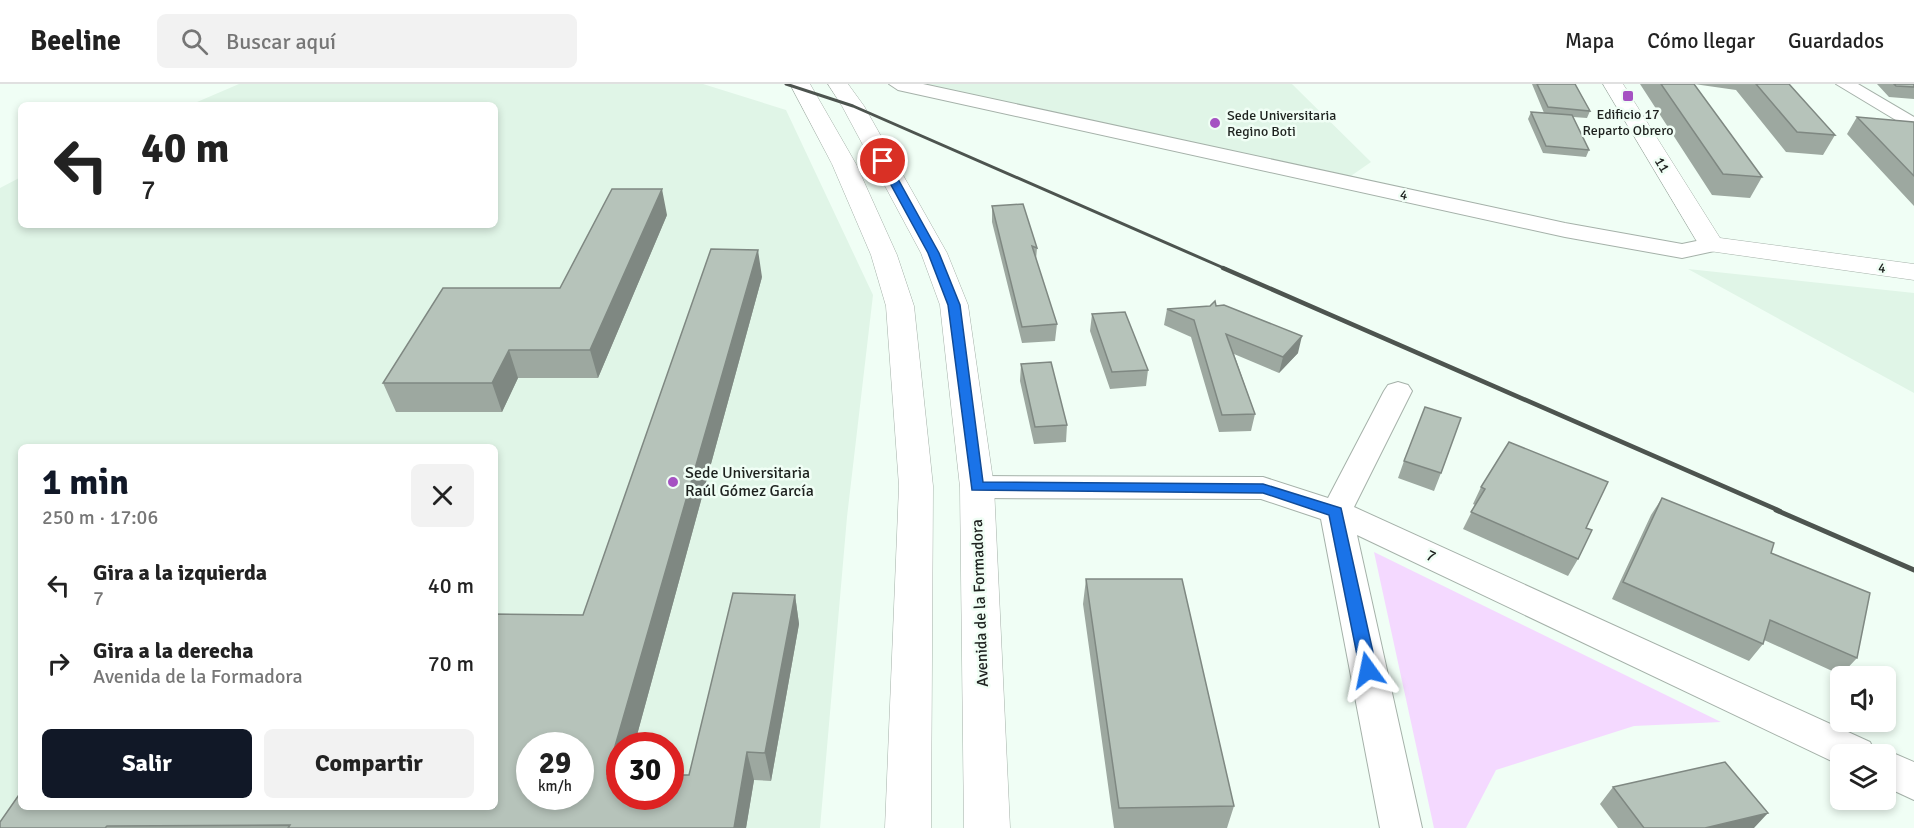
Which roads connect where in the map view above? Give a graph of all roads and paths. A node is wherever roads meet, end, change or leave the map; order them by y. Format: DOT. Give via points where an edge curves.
graph roads {
  1 [pos="800,84"];
  2 [pos="838,84"];
  3 [pos="898,84"];
  4 [pos="1613,84"];
  5 [pos="1845,84"];
  6 [pos="1914,125"];
  7 [pos="1712,246"];
  8 [pos="1914,272"];
  9 [pos="1398,391"];
  10 [pos="977,487"];
  11 [pos="1336,512"];
  12 [pos="1835,744"];
  13 [pos="1896,773"];
  14 [pos="1914,782"];
  15 [pos="908,828"];
  16 [pos="987,828"];
  17 [pos="1401,828"];
  1 -- 15 [label="main road" via="844,165 884,255 900,306 916,486"];
  2 -- 10 [label="main road, Avenida de la Formadora" via="934,253 954,305"];
  3 -- 7 [label="street, 4" via="1564,230 1682,251"];
  4 -- 7 [label="main road, 11"];
  5 -- 6 [label="street"];
  7 -- 8 [label="main road, 4"];
  9 -- 11 [label="street"];
  10 -- 11 [label="street, 7" via="1263,488"];
  10 -- 16 [label="main road, Avenida de la Formadora"];
  11 -- 12 [label="street, 7"];
  11 -- 17 [label="street"];
  13 -- 14 [label="street"];
}
